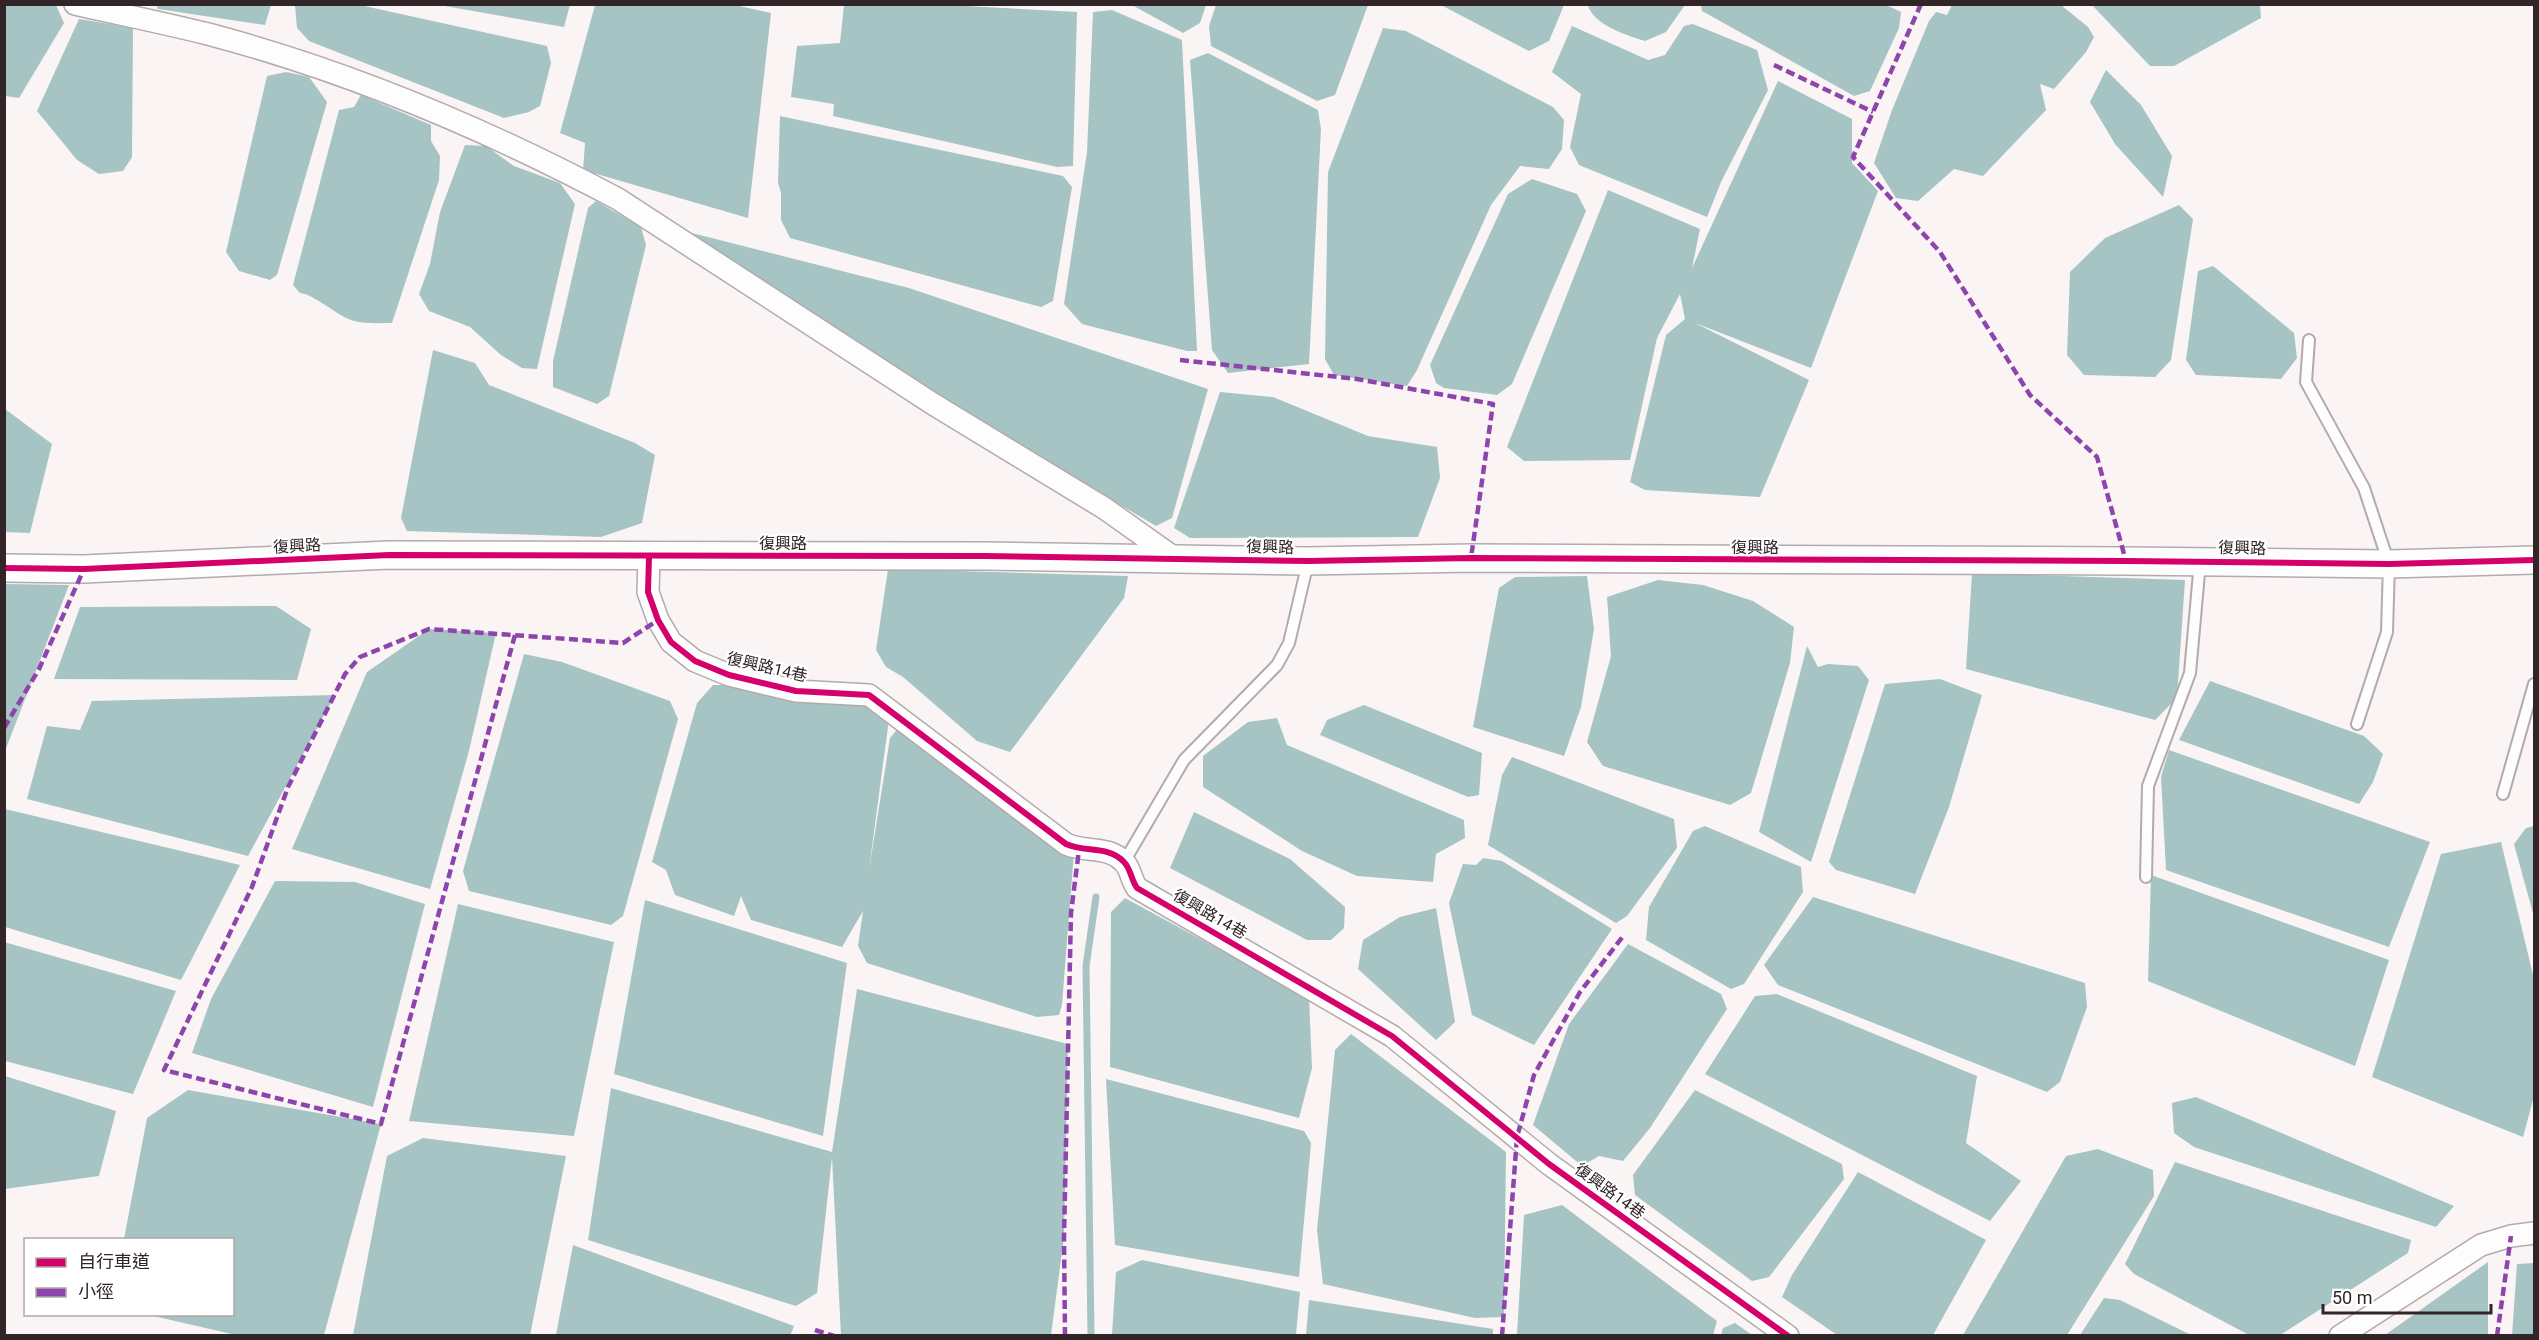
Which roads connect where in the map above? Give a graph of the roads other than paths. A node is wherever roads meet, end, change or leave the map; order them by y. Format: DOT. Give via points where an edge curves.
graph roads {
  1 [pos="75,4"];
  2 [pos="2309,340"];
  3 [pos="649,557"];
  4 [pos="1176,559"];
  5 [pos="2535,560"];
  6 [pos="1308,561"];
  7 [pos="2200,561"];
  8 [pos="2389,564"];
  9 [pos="4,568"];
  10 [pos="2535,684"];
  11 [pos="2357,724"];
  12 [pos="2503,794"];
  13 [pos="1124,862"];
  14 [pos="2146,877"];
  15 [pos="2535,1233"];
  16 [pos="1788,1335"];
  17 [pos="2340,1335"];
  1 -- 4 [label="street" via="209,34 350,78 575,176 618,199 933,404 1104,508"];
  2 -- 8 [label="lane" via="2306,382 2364,488"];
  3 -- 4 [label="street, 復興路"];
  3 -- 9 [label="street, 復興路" via="389,555 84,569"];
  3 -- 13 [label="street, 復興路14巷" via="648,592 658,620 671,642 695,661 729,675 796,690 869,695 1066,844 1078,850 1107,851"];
  4 -- 6 [label="street, 復興路"];
  5 -- 8 [label="street, 復興路"];
  6 -- 7 [label="street, 復興路"];
  6 -- 13 [label="lane" via="1289,643 1277,665 1184,760"];
  7 -- 8 [label="street, 復興路"];
  7 -- 14 [label="lane" via="2190,674 2148,786"];
  8 -- 11 [label="lane" via="2387,632"];
  10 -- 12 [label="lane"];
  13 -- 16 [label="street, 復興路14巷" via="1137,888 1392,1036 1549,1164"];
  15 -- 17 [label="street" via="2481,1245"];
}
